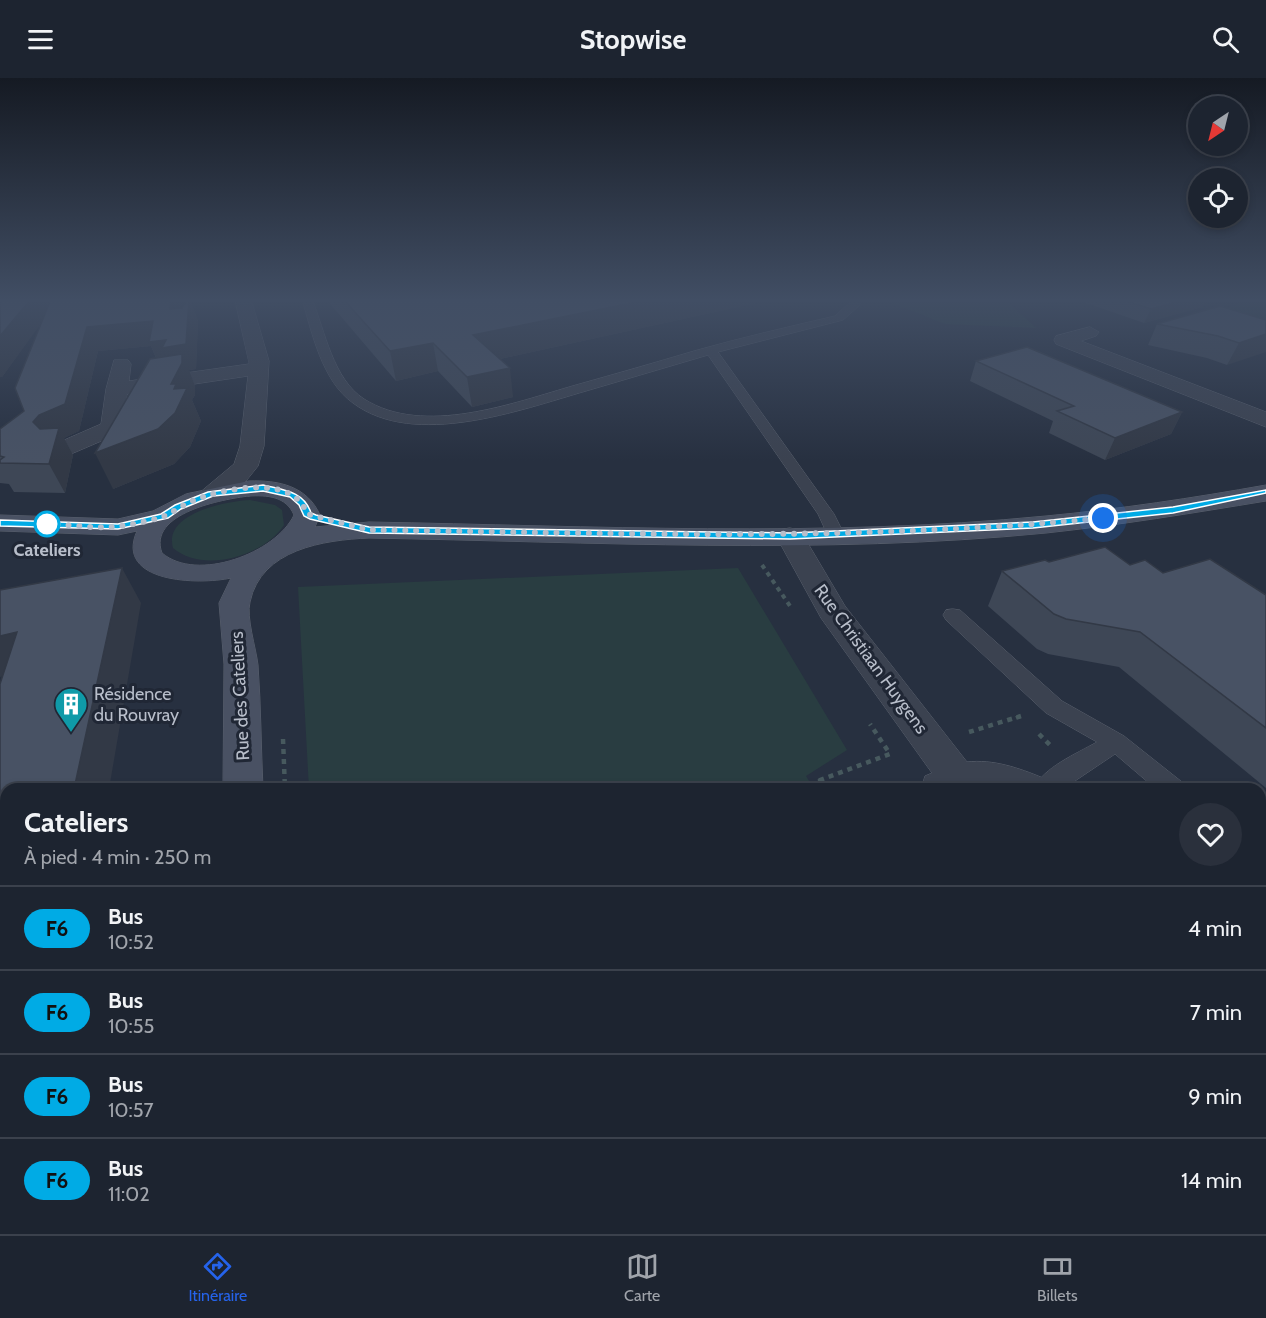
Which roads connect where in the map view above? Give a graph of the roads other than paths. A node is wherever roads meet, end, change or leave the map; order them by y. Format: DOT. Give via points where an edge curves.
graph roads {
  1 [pos="255,353"];
  2 [pos="329,353"];
  3 [pos="701,353"];
  4 [pos="713,353"];
  5 [pos="1096,353"];
  6 [pos="121,364"];
  7 [pos="258,369"];
  8 [pos="116,389"];
  9 [pos="1266,420"];
  10 [pos="63,449"];
  11 [pos="246,466"];
  12 [pos="278,490"];
  13 [pos="1266,493"];
  14 [pos="211,494"];
  15 [pos="307,514"];
  16 [pos="164,516"];
  17 [pos="0,523"];
  18 [pos="118,526"];
  19 [pos="369,530"];
  20 [pos="835,534"];
  21 [pos="790,536"];
  22 [pos="146,546"];
  23 [pos="275,552"];
  24 [pos="189,572"];
  25 [pos="234,603"];
  26 [pos="953,615"];
  27 [pos="1116,742"];
  28 [pos="243,783"];
  29 [pos="948,783"];
  30 [pos="952,783"];
  31 [pos="1012,783"];
  32 [pos="1053,783"];
  33 [pos="1166,783"];
  1 -- 7 [label="street"];
  2 -- 3 [label="lane" via="340,382 365,407 392,416 425,419 469,418 502,411"];
  4 -- 20 [label="lane" via="826,514"];
  5 -- 9 [label="street"];
  6 -- 8 [label="street"];
  7 -- 8 [label="street"];
  7 -- 11 [label="street" via="252,447"];
  8 -- 10 [label="street" via="112,428"];
  11 -- 12 [label="street" via="255,479"];
  11 -- 14 [label="street"];
  12 -- 14 [label="street" via="247,488"];
  12 -- 15 [label="street" via="293,495"];
  13 -- 20 [label="street" via="1173,510 1068,522"];
  14 -- 16 [label="street"];
  15 -- 19 [label="street"];
  15 -- 23 [label="street, Rue des Cateliers" via="302,530"];
  16 -- 18 [label="street"];
  16 -- 22 [label="street" via="147,536"];
  17 -- 18 [label="street"];
  18 -- 22 [label="street"];
  19 -- 21 [label="street"];
  19 -- 23 [label="street" via="306,536"];
  20 -- 21 [label="street"];
  21 -- 29 [label="street, Rue Christiaan Huygens" via="832,612 932,744"];
  22 -- 24 [label="street" via="157,564"];
  23 -- 24 [label="street" via="226,570"];
  23 -- 25 [label="street, Rue des Cateliers" via="249,567"];
  24 -- 25 [label="street" via="216,584"];
  25 -- 28 [label="street, Rue des Cateliers" via="241,664"];
  26 -- 27 [label="lane" via="1054,707"];
  27 -- 32 [label="lane"];
  27 -- 33 [label="lane"];
  30 -- 31 [label="street, Rue Christiaan Huygens" via="977,776"];
}
